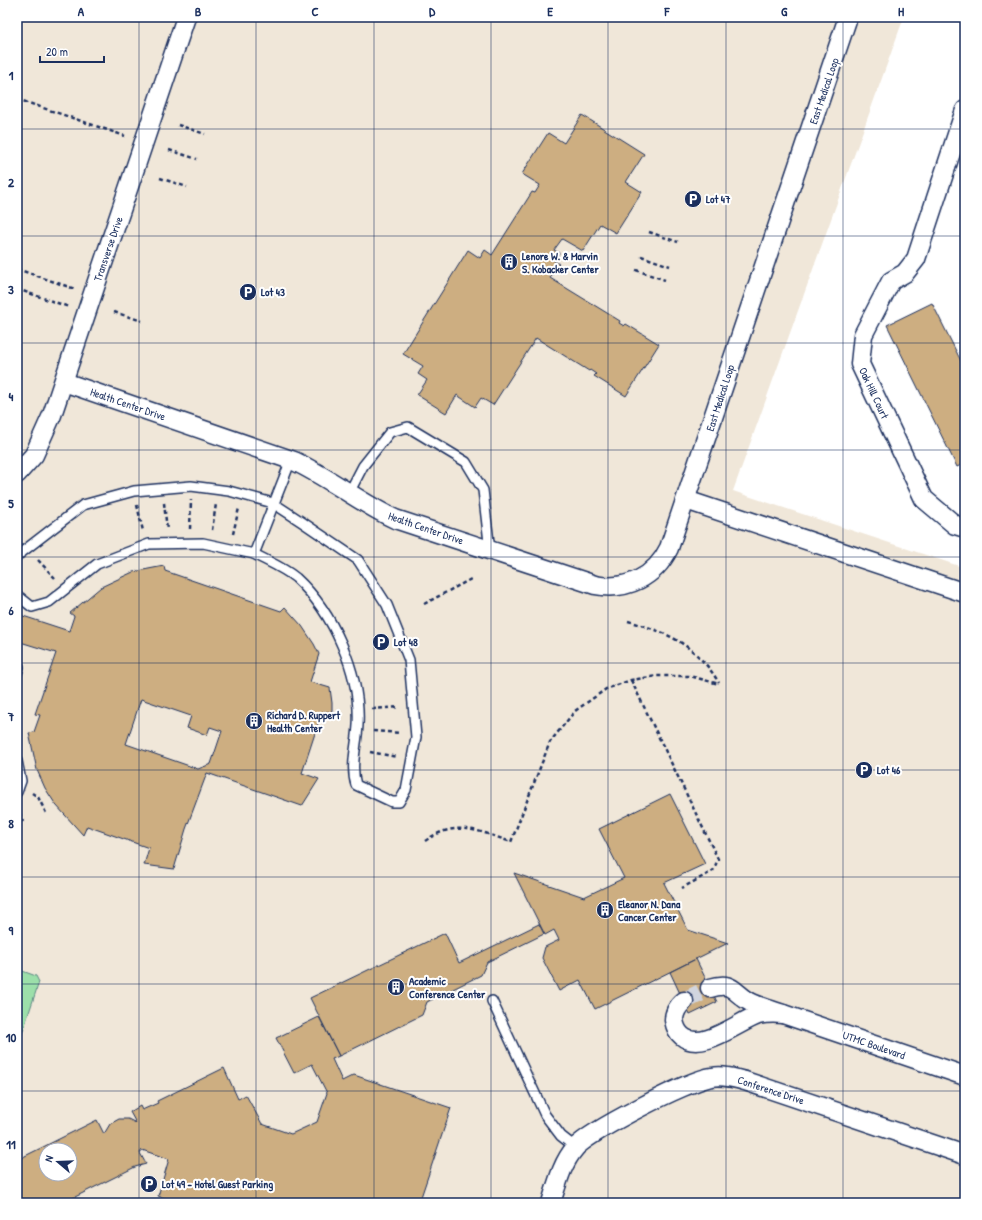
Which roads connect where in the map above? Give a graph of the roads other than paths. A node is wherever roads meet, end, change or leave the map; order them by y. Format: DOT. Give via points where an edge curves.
graph roads {
  1 [pos="186,17"];
  2 [pos="848,17"];
  3 [pos="965,110"];
  4 [pos="64,382"];
  5 [pos="291,460"];
  6 [pos="17,474"];
  7 [pos="349,492"];
  8 [pos="686,500"];
  9 [pos="274,504"];
  10 [pos="965,528"];
  11 [pos="490,550"];
  12 [pos="254,554"];
  13 [pos="17,556"];
  14 [pos="965,593"];
  15 [pos="17,595"];
  16 [pos="17,662"];
  17 [pos="17,673"];
  18 [pos="17,761"];
  19 [pos="17,792"];
  20 [pos="710,988"];
  21 [pos="492,1001"];
  22 [pos="684,1001"];
  23 [pos="783,1014"];
  24 [pos="965,1076"];
  25 [pos="575,1147"];
  26 [pos="965,1155"];
  27 [pos="551,1203"];
  1 -- 4 [label="street, Transverse Drive"];
  2 -- 8 [label="street, East Medical Loop"];
  3 -- 10 [label="street, Oak Hill Court" via="916,259 905,273 891,282 863,334 860,364 924,499 955,525"];
  4 -- 5 [label="street, Health Center Drive"];
  4 -- 6 [label="street, Transverse Drive" via="39,447"];
  5 -- 7 [label="street, Health Center Drive"];
  5 -- 9 [label="lane"];
  7 -- 11 [label="street, Health Center Drive" via="395,519"];
  7 -- 11 [label="lane" via="364,466 390,432 408,427 466,462 483,490"];
  8 -- 11 [label="street, Health Center Drive" via="663,559 649,574 629,584 617,587 595,585"];
  8 -- 14 [label="street"];
  9 -- 12 [label="lane"];
  9 -- 12 [label="lane" via="358,560 387,604 409,660 416,735 406,790 399,802 392,802 356,785 354,772 359,724 354,679 341,642 319,604 295,577"];
  9 -- 13 [label="lane" via="229,491 191,486 134,491 83,505"];
  12 -- 15 [label="lane" via="203,543 149,544 97,564 49,602 32,607"];
  16 -- 17 [label="lane"];
  18 -- 19 [label="lane" via="21,781"];
  20 -- 23 [label="street, UTMC Boulevard" via="720,985 735,989 749,1001"];
  21 -- 25 [label="lane" via="545,1115 561,1136"];
  22 -- 23 [label="street, UTMC Boulevard" via="676,1012 675,1025 681,1036 691,1042 704,1041 759,1015"];
  23 -- 24 [label="street, UTMC Boulevard"];
  25 -- 26 [label="street, Conference Drive" via="600,1129 691,1084 712,1077 722,1077 745,1080"];
  25 -- 27 [label="street, Conference Drive" via="565,1162"];
}
